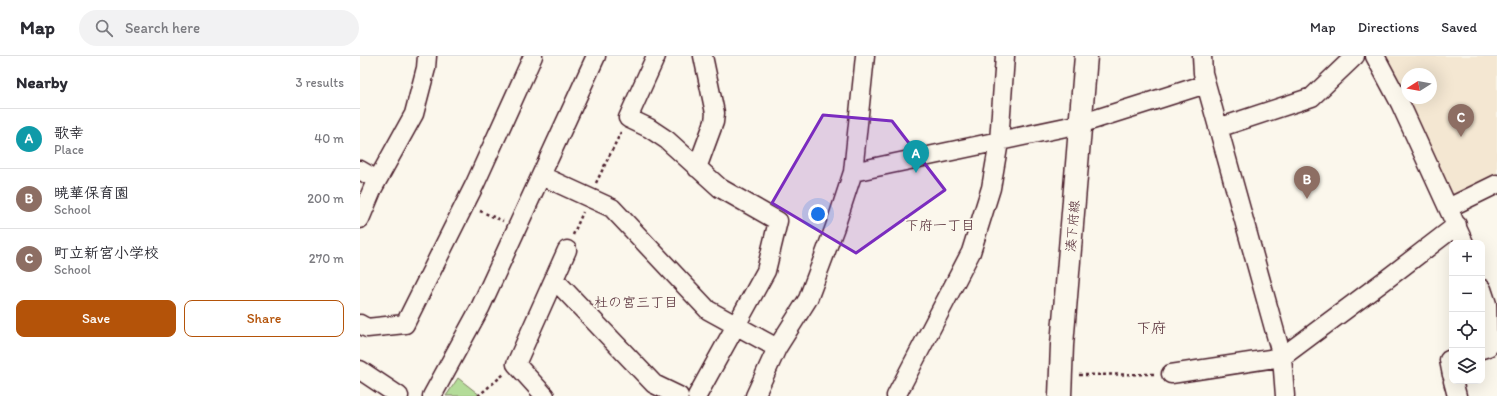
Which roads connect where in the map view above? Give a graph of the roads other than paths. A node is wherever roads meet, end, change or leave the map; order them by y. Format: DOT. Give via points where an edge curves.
graph roads {
  1 [pos="427,56"];
  2 [pos="533,56"];
  3 [pos="596,56"];
  4 [pos="656,56"];
  5 [pos="703,56"];
  6 [pos="865,56"];
  7 [pos="1005,56"];
  8 [pos="1086,56"];
  9 [pos="1202,56"];
  10 [pos="1355,56"];
  11 [pos="1375,56"];
  12 [pos="1206,84"];
  13 [pos="1080,124"];
  14 [pos="1218,128"];
  15 [pos="999,142"];
  16 [pos="697,168"];
  17 [pos="360,170"];
  18 [pos="853,172"];
  19 [pos="542,176"];
  20 [pos="377,180"];
  21 [pos="1497,184"];
  22 [pos="1448,208"];
  23 [pos="360,219"];
  24 [pos="1457,225"];
  25 [pos="1463,240"];
  26 [pos="567,250"];
  27 [pos="554,279"];
  28 [pos="1485,298"];
  29 [pos="360,324"];
  30 [pos="736,325"];
  31 [pos="777,348"];
  32 [pos="1485,348"];
  33 [pos="1282,357"];
  34 [pos="360,370"];
  35 [pos="1171,374"];
  36 [pos="1455,384"];
  37 [pos="399,396"];
  38 [pos="432,396"];
  39 [pos="545,396"];
  40 [pos="679,396"];
  41 [pos="697,396"];
  42 [pos="755,396"];
  43 [pos="896,396"];
  44 [pos="1060,396"];
  45 [pos="1285,396"];
  46 [pos="1457,396"];
  1 -- 20 [label="street" via="414,114"];
  2 -- 29 [label="street" via="465,204 405,324 368,328"];
  3 -- 19 [label="street"];
  4 -- 16 [label="street" via="628,118 667,140"];
  5 -- 16 [label="street" via="715,112 714,122"];
  6 -- 18 [label="street"];
  7 -- 15 [label="street"];
  8 -- 13 [label="main road, 湊下府線"];
  9 -- 12 [label="street"];
  10 -- 14 [label="street" via="1312,97"];
  11 -- 22 [label="street" via="1400,103"];
  12 -- 13 [label="street"];
  12 -- 14 [label="street"];
  13 -- 15 [label="street"];
  13 -- 44 [label="main road, 湊下府線"];
  14 -- 33 [label="street"];
  15 -- 18 [label="street"];
  15 -- 43 [label="street" via="991,188 971,252"];
  16 -- 30 [label="street" via="720,188 778,221 766,271"];
  17 -- 20 [label="street"];
  18 -- 31 [label="street" via="808,299"];
  19 -- 30 [label="street" via="612,208 708,310"];
  19 -- 38 [label="street" via="480,308"];
  20 -- 23 [label="street"];
  21 -- 22 [label="street"];
  22 -- 24 [label="street"];
  24 -- 25 [label="street"];
  24 -- 33 [label="street"];
  26 -- 27 [label="street"];
  27 -- 39 [label="street" via="516,364"];
  27 -- 40 [label="street" via="654,384"];
  28 -- 32 [label="street" via="1488,347"];
  30 -- 31 [label="street"];
  30 -- 41 [label="street"];
  31 -- 42 [label="street"];
  33 -- 35 [label="street"];
  33 -- 45 [label="street"];
  34 -- 37 [label="street"];
  36 -- 46 [label="street"];
}
